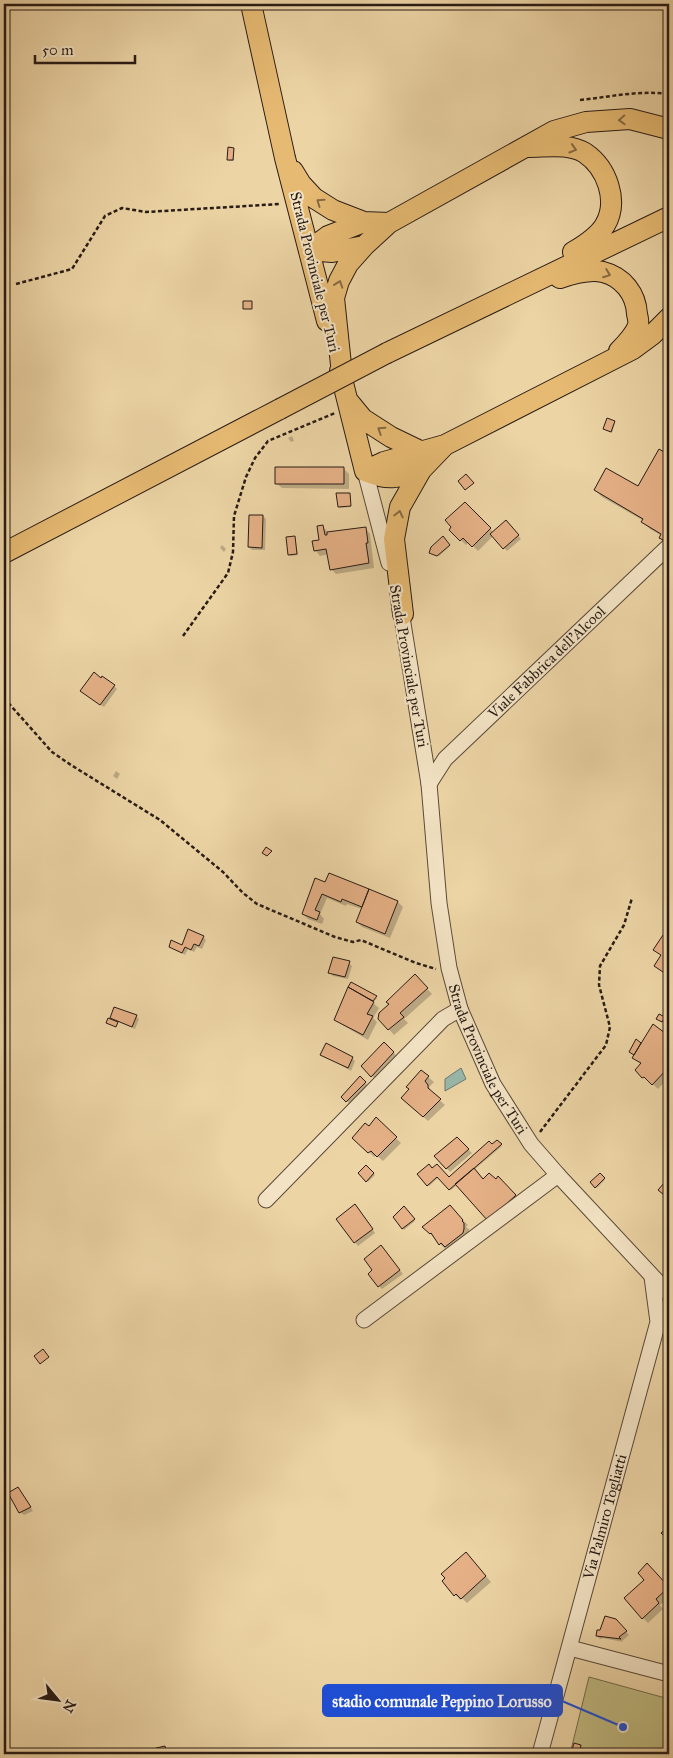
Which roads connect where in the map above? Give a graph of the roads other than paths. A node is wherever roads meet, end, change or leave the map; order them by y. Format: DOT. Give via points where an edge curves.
graph roads {
  1 [pos="252,4"];
  2 [pos="669,130"];
  3 [pos="524,147"];
  4 [pos="285,158"];
  5 [pos="669,217"];
  6 [pos="364,222"];
  7 [pos="389,223"];
  8 [pos="364,246"];
  9 [pos="309,250"];
  10 [pos="494,300"];
  11 [pos="669,318"];
  12 [pos="610,359"];
  13 [pos="347,397"];
  14 [pos="421,461"];
  15 [pos="366,471"];
  16 [pos="669,546"];
  17 [pos="4,553"];
  18 [pos="402,614"];
  19 [pos="429,784"];
  20 [pos="460,1009"];
  21 [pos="558,1176"];
  22 [pos="266,1200"];
  23 [pos="652,1277"];
  24 [pos="669,1294"];
  25 [pos="364,1320"];
  26 [pos="664,1320"];
  27 [pos="570,1648"];
  28 [pos="669,1674"];
  29 [pos="540,1754"];
  1 -- 4 [label="main road, Strada Provinciale per Turi"];
  2 -- 3 [label="main road, one-way" via="630,119 586,122 554,131"];
  3 -- 7 [label="main road"];
  3 -- 10 [label="main road, one-way" via="567,146 585,153 604,174 612,202 606,224 592,241"];
  6 -- 4 [label="main road, one-way" via="333,210 314,198"];
  4 -- 9 [label="main road, Strada Provinciale per Turi"];
  5 -- 10 [label="main road"];
  6 -- 7 [label="main road"];
  6 -- 9 [label="main road" via="328,236"];
  7 -- 8 [label="main road"];
  8 -- 9 [label="main road" via="332,252"];
  13 -- 8 [label="main road, one-way" via="334,298 348,264"];
  9 -- 13 [label="main road, Strada Provinciale per Turi"];
  10 -- 12 [label="main road, one-way" via="568,275 594,271 615,277 630,289 637,308 638,324 628,343"];
  10 -- 17 [label="main road, bridge"];
  11 -- 12 [label="main road" via="633,349"];
  12 -- 14 [label="main road" via="445,445"];
  14 -- 13 [label="main road, one-way" via="363,419"];
  13 -- 15 [label="main road, Strada Provinciale per Turi"];
  14 -- 15 [label="main road" via="384,462"];
  18 -- 14 [label="main road, one-way" via="394,539 400,507"];
  15 -- 18 [label="street, Strada Provinciale per Turi"];
  16 -- 19 [label="street, Viale Fabbrica dell'Alcool" via="445,759"];
  18 -- 19 [label="street, Strada Provinciale per Turi"];
  19 -- 20 [label="street, Strada Provinciale per Turi" via="439,903 449,968"];
  20 -- 21 [label="street, Strada Provinciale per Turi" via="492,1084"];
  20 -- 22 [label="street" via="442,1019"];
  21 -- 23 [label="street, Strada Provinciale per Turi"];
  21 -- 25 [label="street"];
  23 -- 24 [label="street, Strada Provinciale per Turi"];
  23 -- 26 [label="street, Via Palmiro Togliatti"];
  26 -- 27 [label="street, Via Palmiro Togliatti"];
  27 -- 28 [label="street"];
  27 -- 29 [label="street, Via Palmiro Togliatti"];
}
